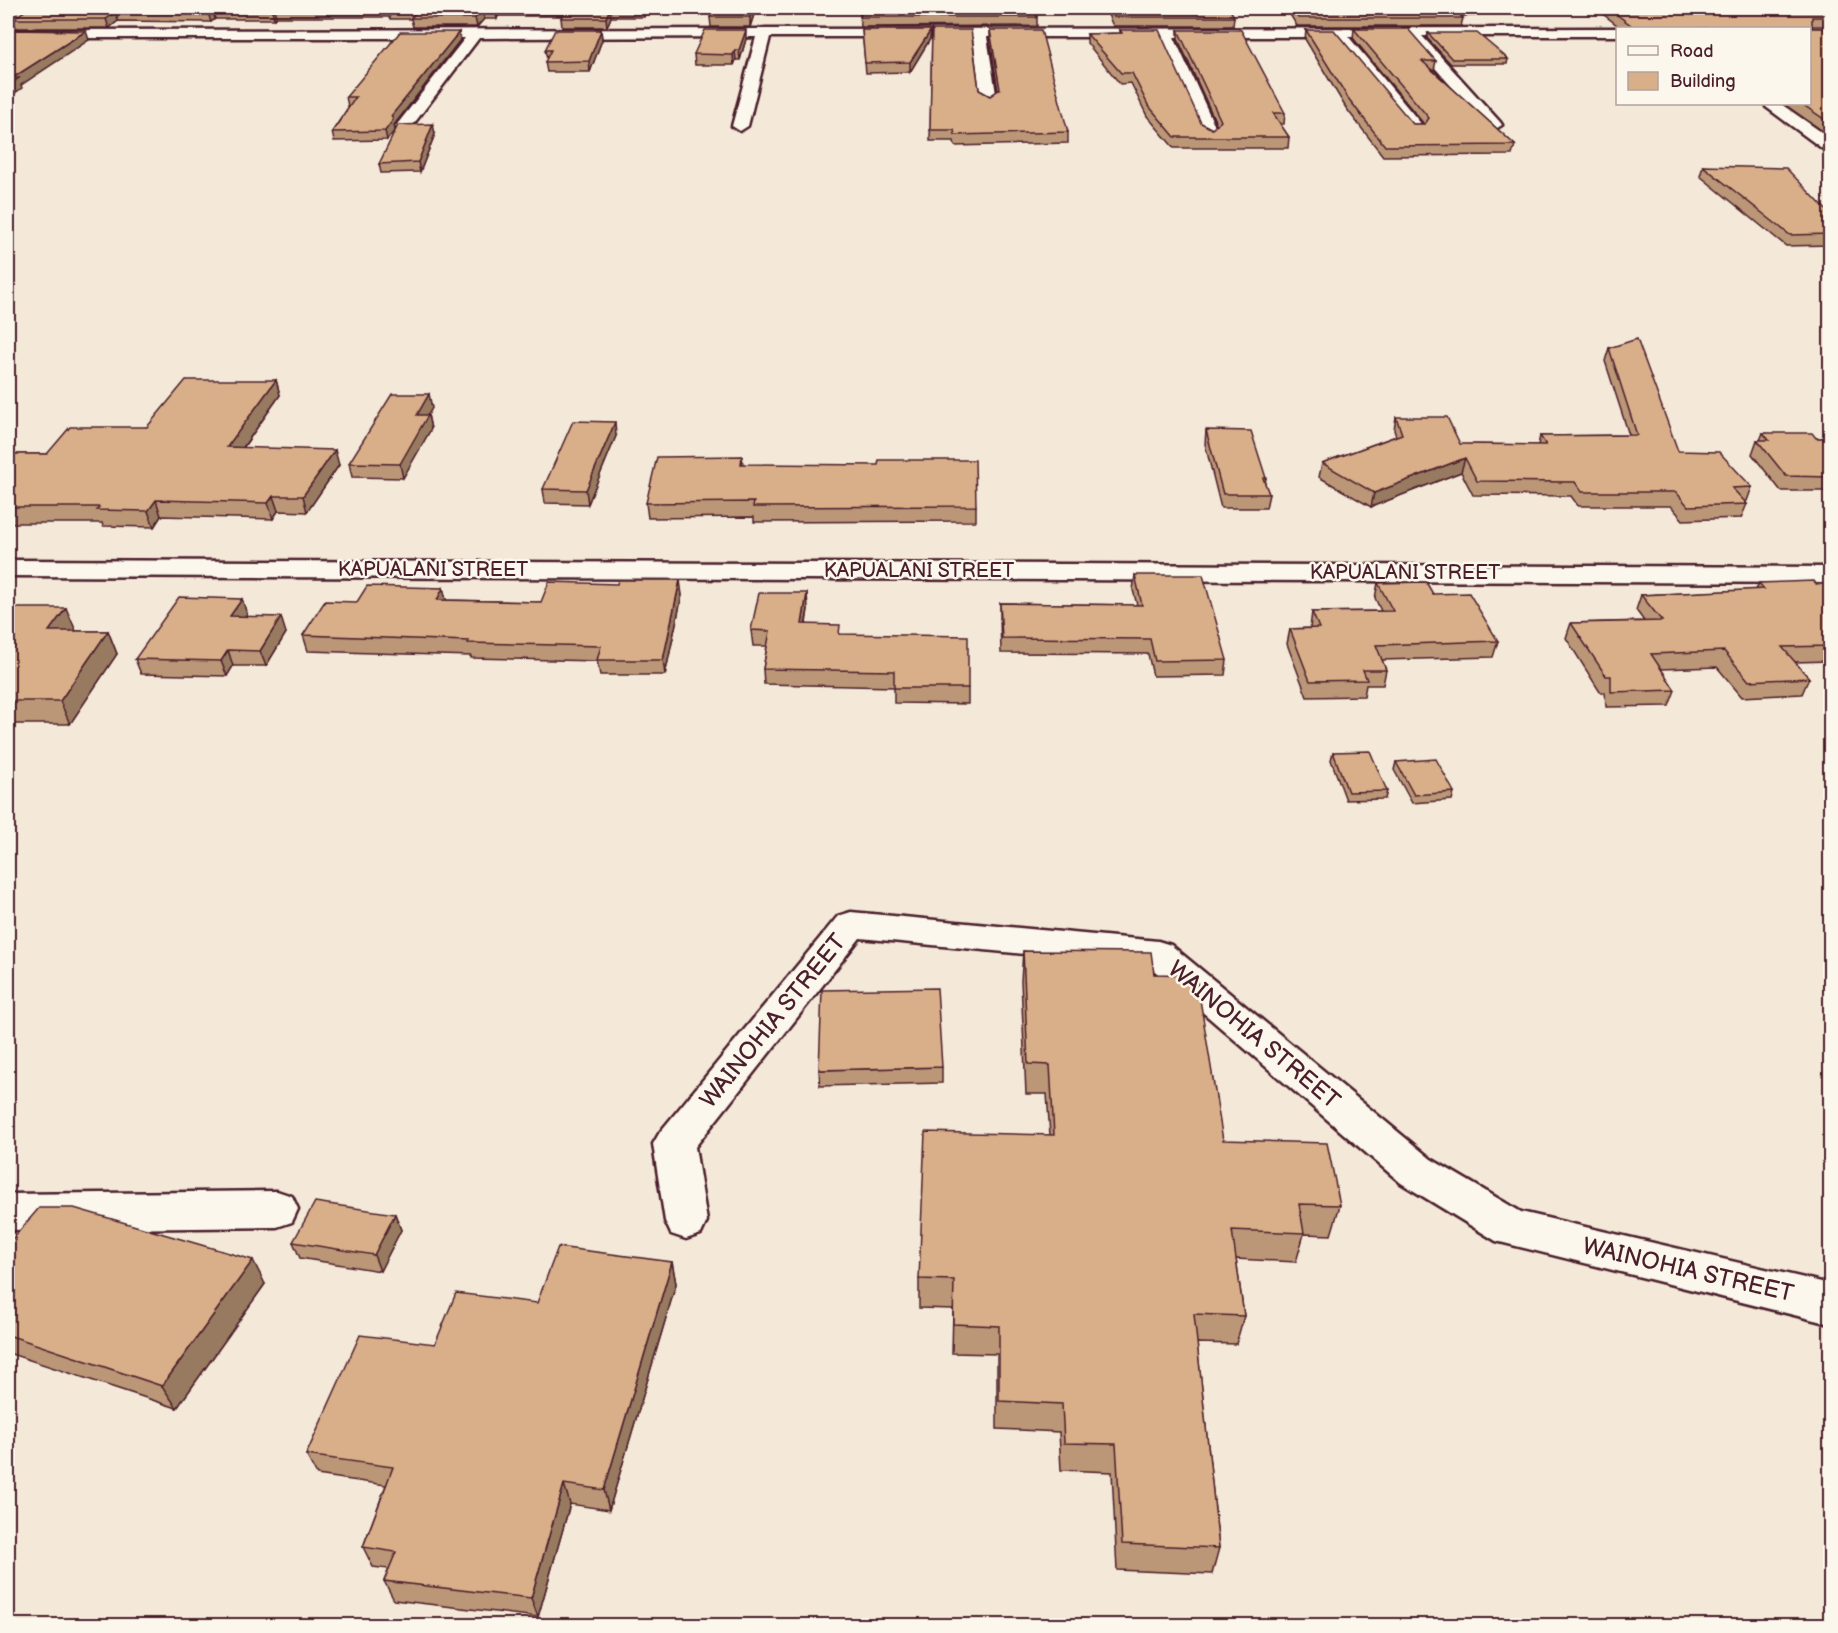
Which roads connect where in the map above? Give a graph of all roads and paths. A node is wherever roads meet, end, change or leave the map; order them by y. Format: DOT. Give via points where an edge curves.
graph roads {
  1 [pos="1058,16"];
  2 [pos="1616,32"];
  3 [pos="979,33"];
  4 [pos="1062,33"];
  5 [pos="1165,33"];
  6 [pos="1338,33"];
  7 [pos="1411,33"];
  8 [pos="8,34"];
  9 [pos="475,34"];
  10 [pos="764,34"];
  11 [pos="989,100"];
  12 [pos="1773,105"];
  13 [pos="1494,124"];
  14 [pos="740,126"];
  15 [pos="403,127"];
  16 [pos="1417,129"];
  17 [pos="1210,133"];
  18 [pos="1829,145"];
  19 [pos="8,568"];
  20 [pos="1830,575"];
  21 [pos="277,1209"];
  22 [pos="8,1212"];
  23 [pos="686,1221"];
  24 [pos="1830,1304"];
  1 -- 4 [label="street"];
  2 -- 7 [label="street"];
  3 -- 4 [label="street"];
  3 -- 10 [label="street"];
  3 -- 11 [label="street"];
  4 -- 5 [label="street"];
  5 -- 6 [label="street"];
  5 -- 17 [label="street"];
  6 -- 7 [label="street"];
  6 -- 16 [label="street"];
  7 -- 13 [label="street"];
  8 -- 9 [label="street"];
  9 -- 10 [label="street"];
  9 -- 15 [label="street"];
  10 -- 14 [label="street"];
  12 -- 18 [label="street"];
  19 -- 20 [label="street, KAPUALANI STREET"];
  21 -- 22 [label="street"];
  23 -- 24 [label="street, WAINOHIA STREET" via="674,1144 850,925 1158,954 1416,1171 1511,1228"];
}
